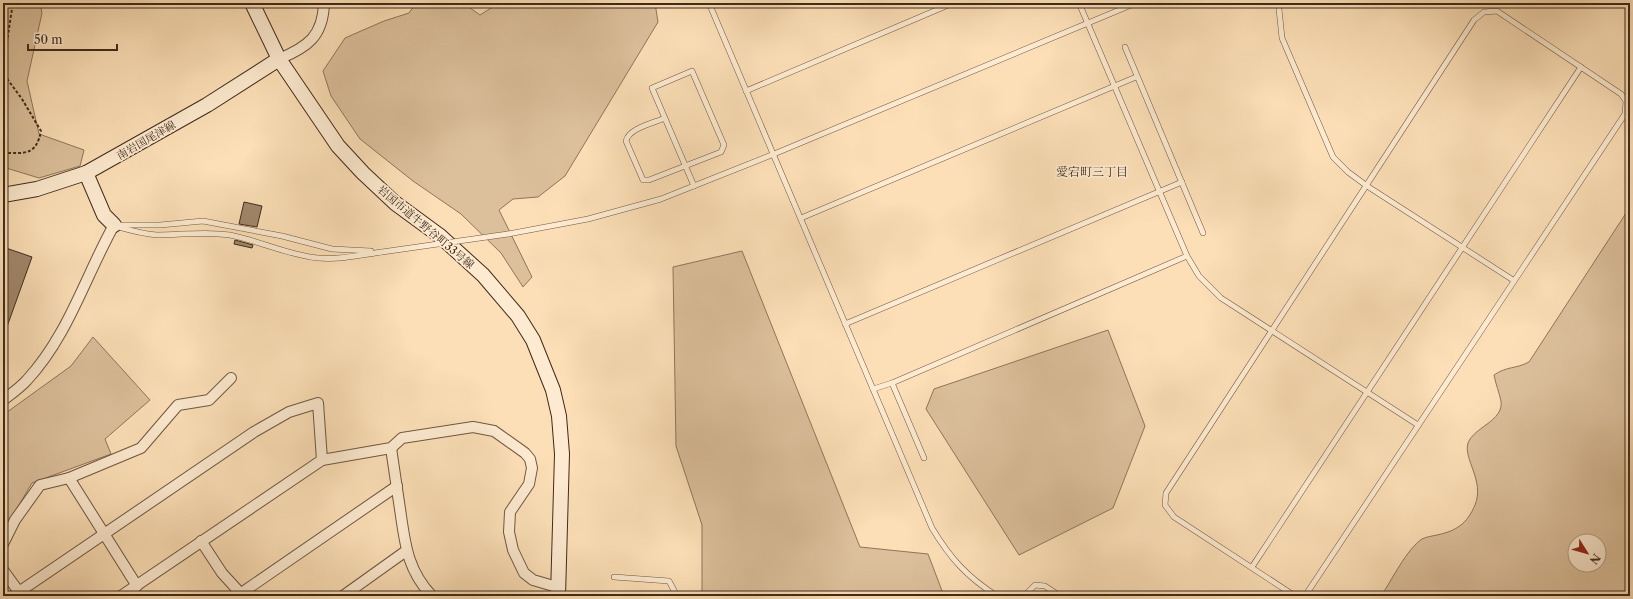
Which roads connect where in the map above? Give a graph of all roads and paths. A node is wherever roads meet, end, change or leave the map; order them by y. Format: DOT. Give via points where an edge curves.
graph roads {
  1 [pos="10,3"];
  2 [pos="252,3"];
  3 [pos="324,3"];
  4 [pos="710,3"];
  5 [pos="952,3"];
  6 [pos="1079,3"];
  7 [pos="1136,3"];
  8 [pos="1279,9"];
  9 [pos="1088,24"];
  10 [pos="1125,47"];
  11 [pos="279,59"];
  12 [pos="1581,67"];
  13 [pos="1136,77"];
  14 [pos="1116,86"];
  15 [pos="746,91"];
  16 [pos="1630,106"];
  17 [pos="1625,114"];
  18 [pos="665,118"];
  19 [pos="3,153"];
  20 [pos="774,154"];
  21 [pos="685,166"];
  22 [pos="86,173"];
  23 [pos="1182,182"];
  24 [pos="694,186"];
  25 [pos="1367,186"];
  26 [pos="1160,193"];
  27 [pos="3,196"];
  28 [pos="801,218"];
  29 [pos="114,225"];
  30 [pos="1203,233"];
  31 [pos="1462,247"];
  32 [pos="382,252"];
  33 [pos="1187,256"];
  34 [pos="1513,280"];
  35 [pos="845,324"];
  36 [pos="1273,331"];
  37 [pos="231,378"];
  38 [pos="892,383"];
  39 [pos="873,388"];
  40 [pos="1367,392"];
  41 [pos="3,400"];
  42 [pos="1418,425"];
  43 [pos="391,448"];
  44 [pos="924,458"];
  45 [pos="322,460"];
  46 [pos="70,478"];
  47 [pos="397,486"];
  48 [pos="104,533"];
  49 [pos="202,541"];
  50 [pos="3,544"];
  51 [pos="406,551"];
  52 [pos="1252,567"];
  53 [pos="3,570"];
  54 [pos="614,577"];
  55 [pos="137,586"];
  56 [pos="557,592"];
  57 [pos="18,595"];
  58 [pos="240,595"];
  59 [pos="122,596"];
  60 [pos="343,596"];
  61 [pos="432,596"];
  62 [pos="677,596"];
  63 [pos="996,596"];
  64 [pos="1024,596"];
  65 [pos="1060,596"];
  66 [pos="1295,596"];
  67 [pos="1305,596"];
  1 -- 19 [label="path" via="12,9 3,67 8,80 41,131 38,144 27,152"];
  2 -- 11 [label="street, 岩国市道牛野谷町33号線"];
  3 -- 11 [label="street" via="324,18 315,36 299,51"];
  4 -- 15 [label="lane"];
  5 -- 15 [label="lane"];
  6 -- 9 [label="lane"];
  7 -- 9 [label="lane"];
  8 -- 25 [label="lane" via="1282,38 1333,157"];
  9 -- 14 [label="lane"];
  9 -- 20 [label="lane"];
  10 -- 13 [label="lane"];
  11 -- 22 [label="street, 南岩国尾津線" via="207,105"];
  11 -- 56 [label="street, 岩国市道牛野谷町33号線" via="338,146 395,203 440,236 483,275 518,316 532,340 553,390 559,416 562,519"];
  12 -- 17 [label="lane" via="1621,94 1626,101"];
  12 -- 25 [label="lane" via="1497,12 1484,12 1474,20"];
  12 -- 31 [label="lane"];
  13 -- 14 [label="lane"];
  13 -- 23 [label="lane"];
  14 -- 26 [label="lane"];
  14 -- 28 [label="lane"];
  15 -- 20 [label="lane"];
  16 -- 17 [label="lane"];
  17 -- 34 [label="lane"];
  18 -- 21 [label="lane"];
  18 -- 21 [label="lane" via="632,132 626,141 643,180"];
  18 -- 21 [label="lane" via="652,88 692,71 724,144 721,152"];
  20 -- 24 [label="lane"];
  20 -- 28 [label="lane"];
  21 -- 24 [label="lane"];
  22 -- 27 [label="street, 南岩国尾津線" via="37,189"];
  22 -- 29 [label="street" via="104,215"];
  23 -- 26 [label="lane"];
  23 -- 30 [label="lane"];
  24 -- 32 [label="lane, bridge" via="661,199 588,219 508,234"];
  25 -- 31 [label="lane"];
  25 -- 36 [label="lane"];
  26 -- 33 [label="lane"];
  26 -- 35 [label="lane"];
  28 -- 35 [label="lane"];
  29 -- 32 [label="lane" via="160,225 203,221 282,236 332,249"];
  29 -- 32 [label="lane" via="132,232 230,235 292,254 319,258"];
  29 -- 41 [label="street" via="57,339 26,382"];
  31 -- 34 [label="lane"];
  31 -- 40 [label="lane"];
  33 -- 36 [label="lane" via="1199,276 1221,298"];
  33 -- 38 [label="lane"];
  34 -- 42 [label="lane"];
  35 -- 39 [label="lane"];
  36 -- 40 [label="lane"];
  36 -- 52 [label="lane" via="1166,493 1165,505 1174,517"];
  37 -- 46 [label="street" via="209,400 178,405 141,448"];
  38 -- 39 [label="lane"];
  38 -- 44 [label="lane"];
  39 -- 63 [label="lane" via="946,552 981,586"];
  40 -- 42 [label="lane"];
  40 -- 52 [label="lane"];
  42 -- 67 [label="lane"];
  43 -- 45 [label="street"];
  43 -- 47 [label="street"];
  43 -- 56 [label="street" via="402,438 473,427 494,431 525,453 532,468 529,484 510,512 509,532 513,550 524,573"];
  45 -- 48 [label="street" via="318,403 289,412 254,432"];
  45 -- 49 [label="street"];
  46 -- 48 [label="street"];
  46 -- 50 [label="street" via="40,485 15,520"];
  47 -- 51 [label="street"];
  47 -- 58 [label="street"];
  48 -- 55 [label="street"];
  48 -- 57 [label="street"];
  49 -- 55 [label="street"];
  49 -- 58 [label="street" via="222,573"];
  51 -- 60 [label="street"];
  51 -- 61 [label="street" via="414,572"];
  52 -- 66 [label="lane"];
  53 -- 57 [label="street"];
  54 -- 62 [label="lane" via="669,581"];
  55 -- 59 [label="street"];
  64 -- 65 [label="lane" via="1035,585 1045,586"];
}
